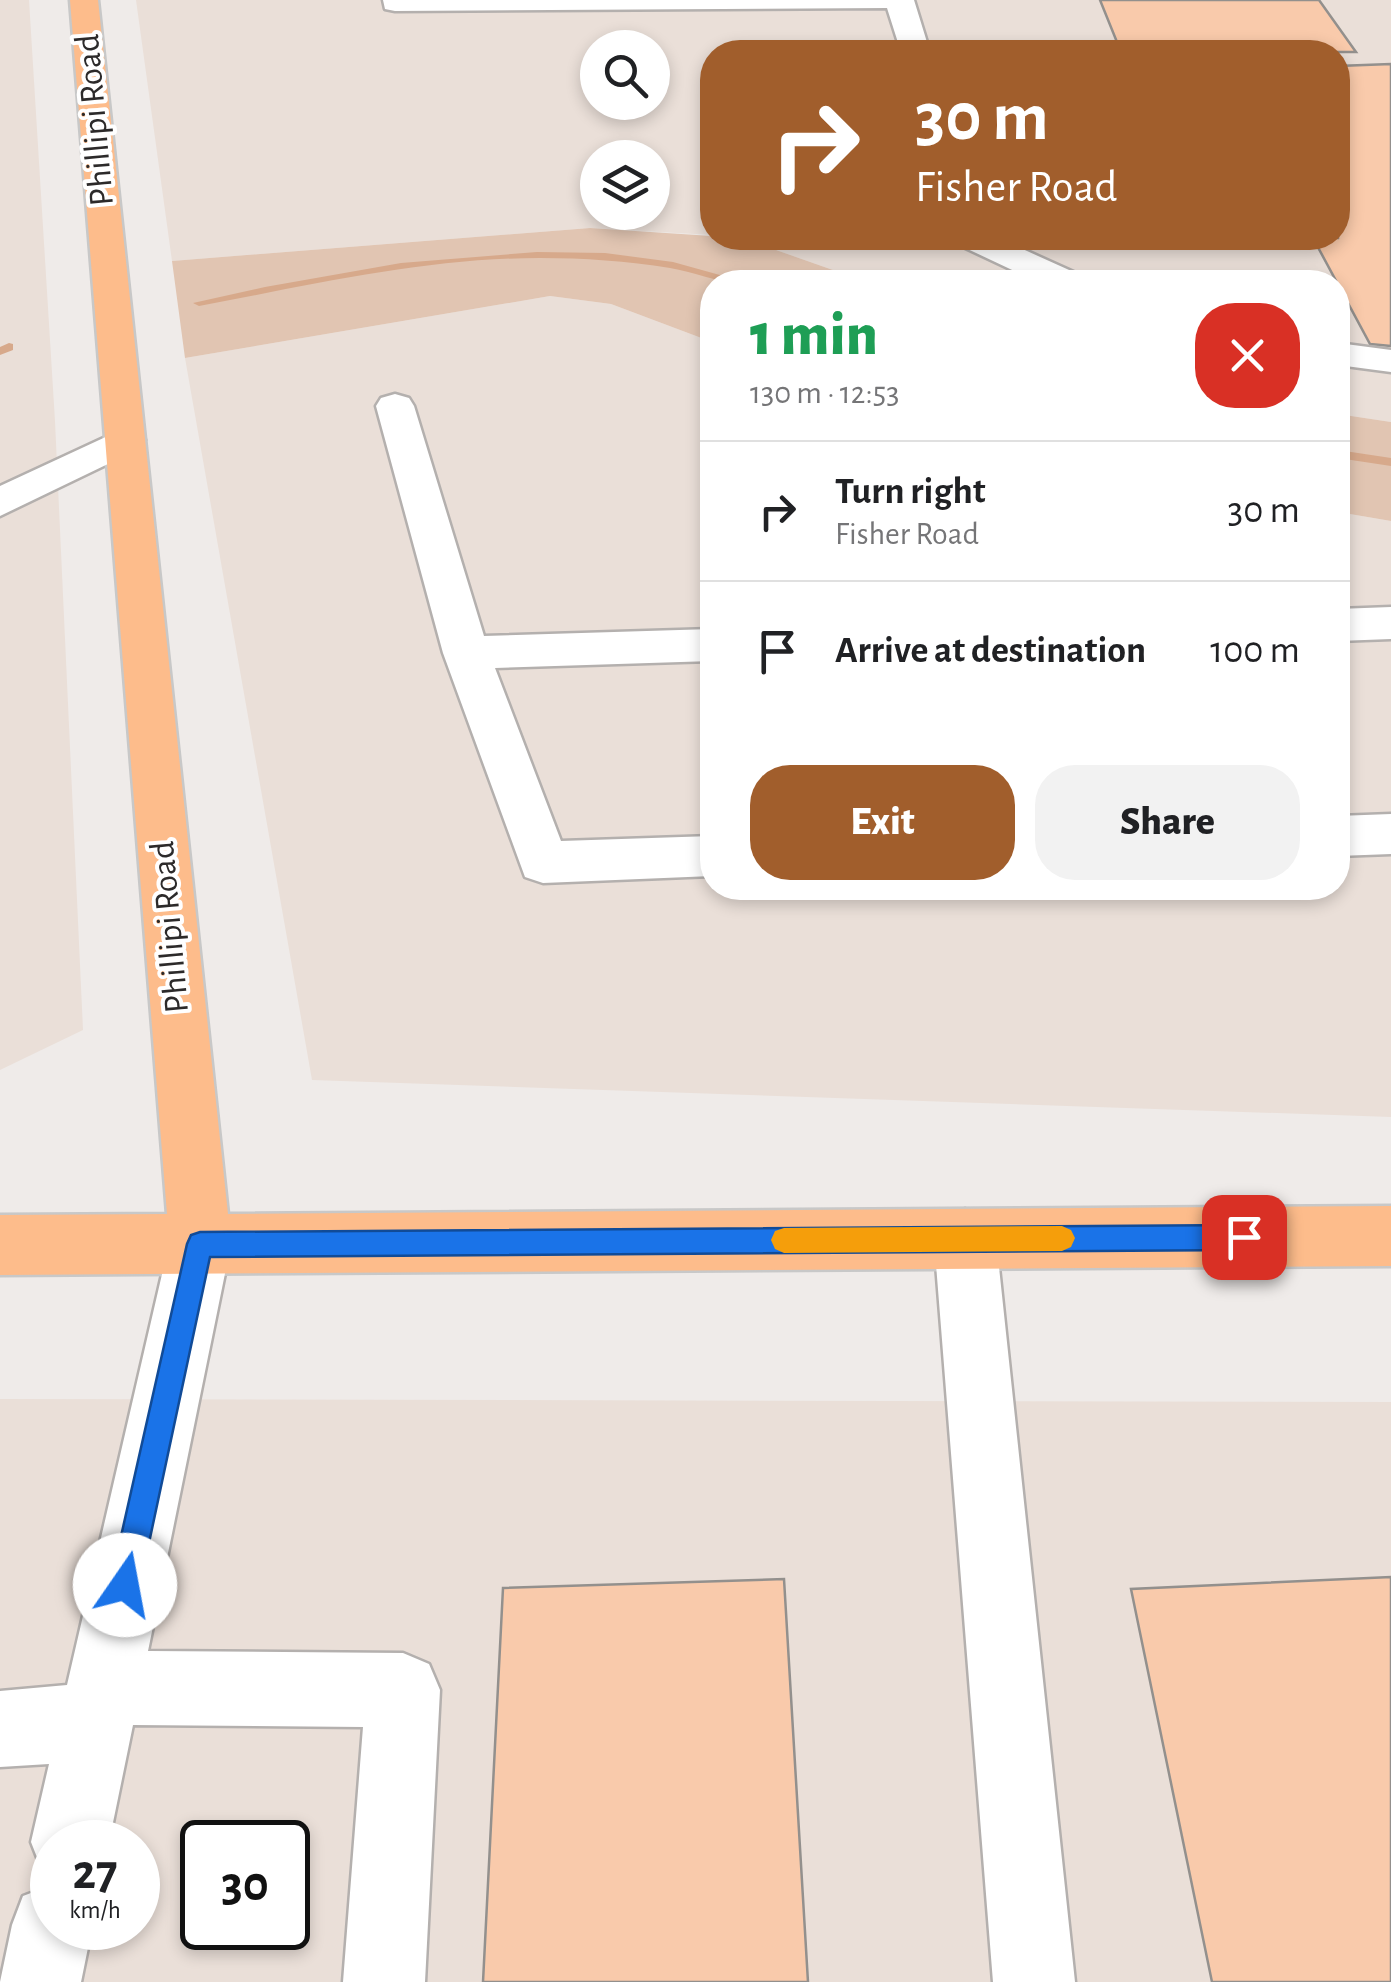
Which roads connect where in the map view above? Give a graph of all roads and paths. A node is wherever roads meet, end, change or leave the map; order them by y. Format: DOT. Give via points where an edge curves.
graph roads {
  1 [pos="84,0"];
  2 [pos="899,0"];
  3 [pos="394,3"];
  4 [pos="911,40"];
  5 [pos="996,250"];
  6 [pos="1039,270"];
  7 [pos="1350,356"];
  8 [pos="1391,361"];
  9 [pos="396,406"];
  10 [pos="125,440"];
  11 [pos="0,503"];
  12 [pos="1391,623"];
  13 [pos="1350,625"];
  14 [pos="700,645"];
  15 [pos="466,653"];
  16 [pos="1391,834"];
  17 [pos="1350,836"];
  18 [pos="700,856"];
  19 [pos="1391,1236"];
  20 [pos="965,1239"];
  21 [pos="200,1244"];
  22 [pos="0,1245"];
  23 [pos="99,1706"];
  24 [pos="0,1729"];
  25 [pos="75,1820"];
  26 [pos="47,1950"];
  27 [pos="40,1982"];
  28 [pos="384,1982"];
  29 [pos="1034,1982"];
  1 -- 10 [label="main road, Phillipi Road"];
  2 -- 3 [label="street"];
  2 -- 4 [label="street"];
  5 -- 6 [label="street"];
  7 -- 8 [label="street"];
  9 -- 15 [label="street"];
  10 -- 11 [label="street"];
  10 -- 21 [label="main road, Phillipi Road"];
  12 -- 13 [label="street"];
  14 -- 15 [label="street"];
  15 -- 18 [label="street" via="543,862"];
  16 -- 17 [label="street"];
  19 -- 20 [label="main road"];
  20 -- 21 [label="main road"];
  20 -- 29 [label="street"];
  21 -- 22 [label="main road"];
  21 -- 23 [label="street, Phillipi Road"];
  23 -- 24 [label="street"];
  23 -- 25 [label="street, Phillipi Road"];
  23 -- 28 [label="street" via="403,1690"];
  26 -- 27 [label="street"];
}
